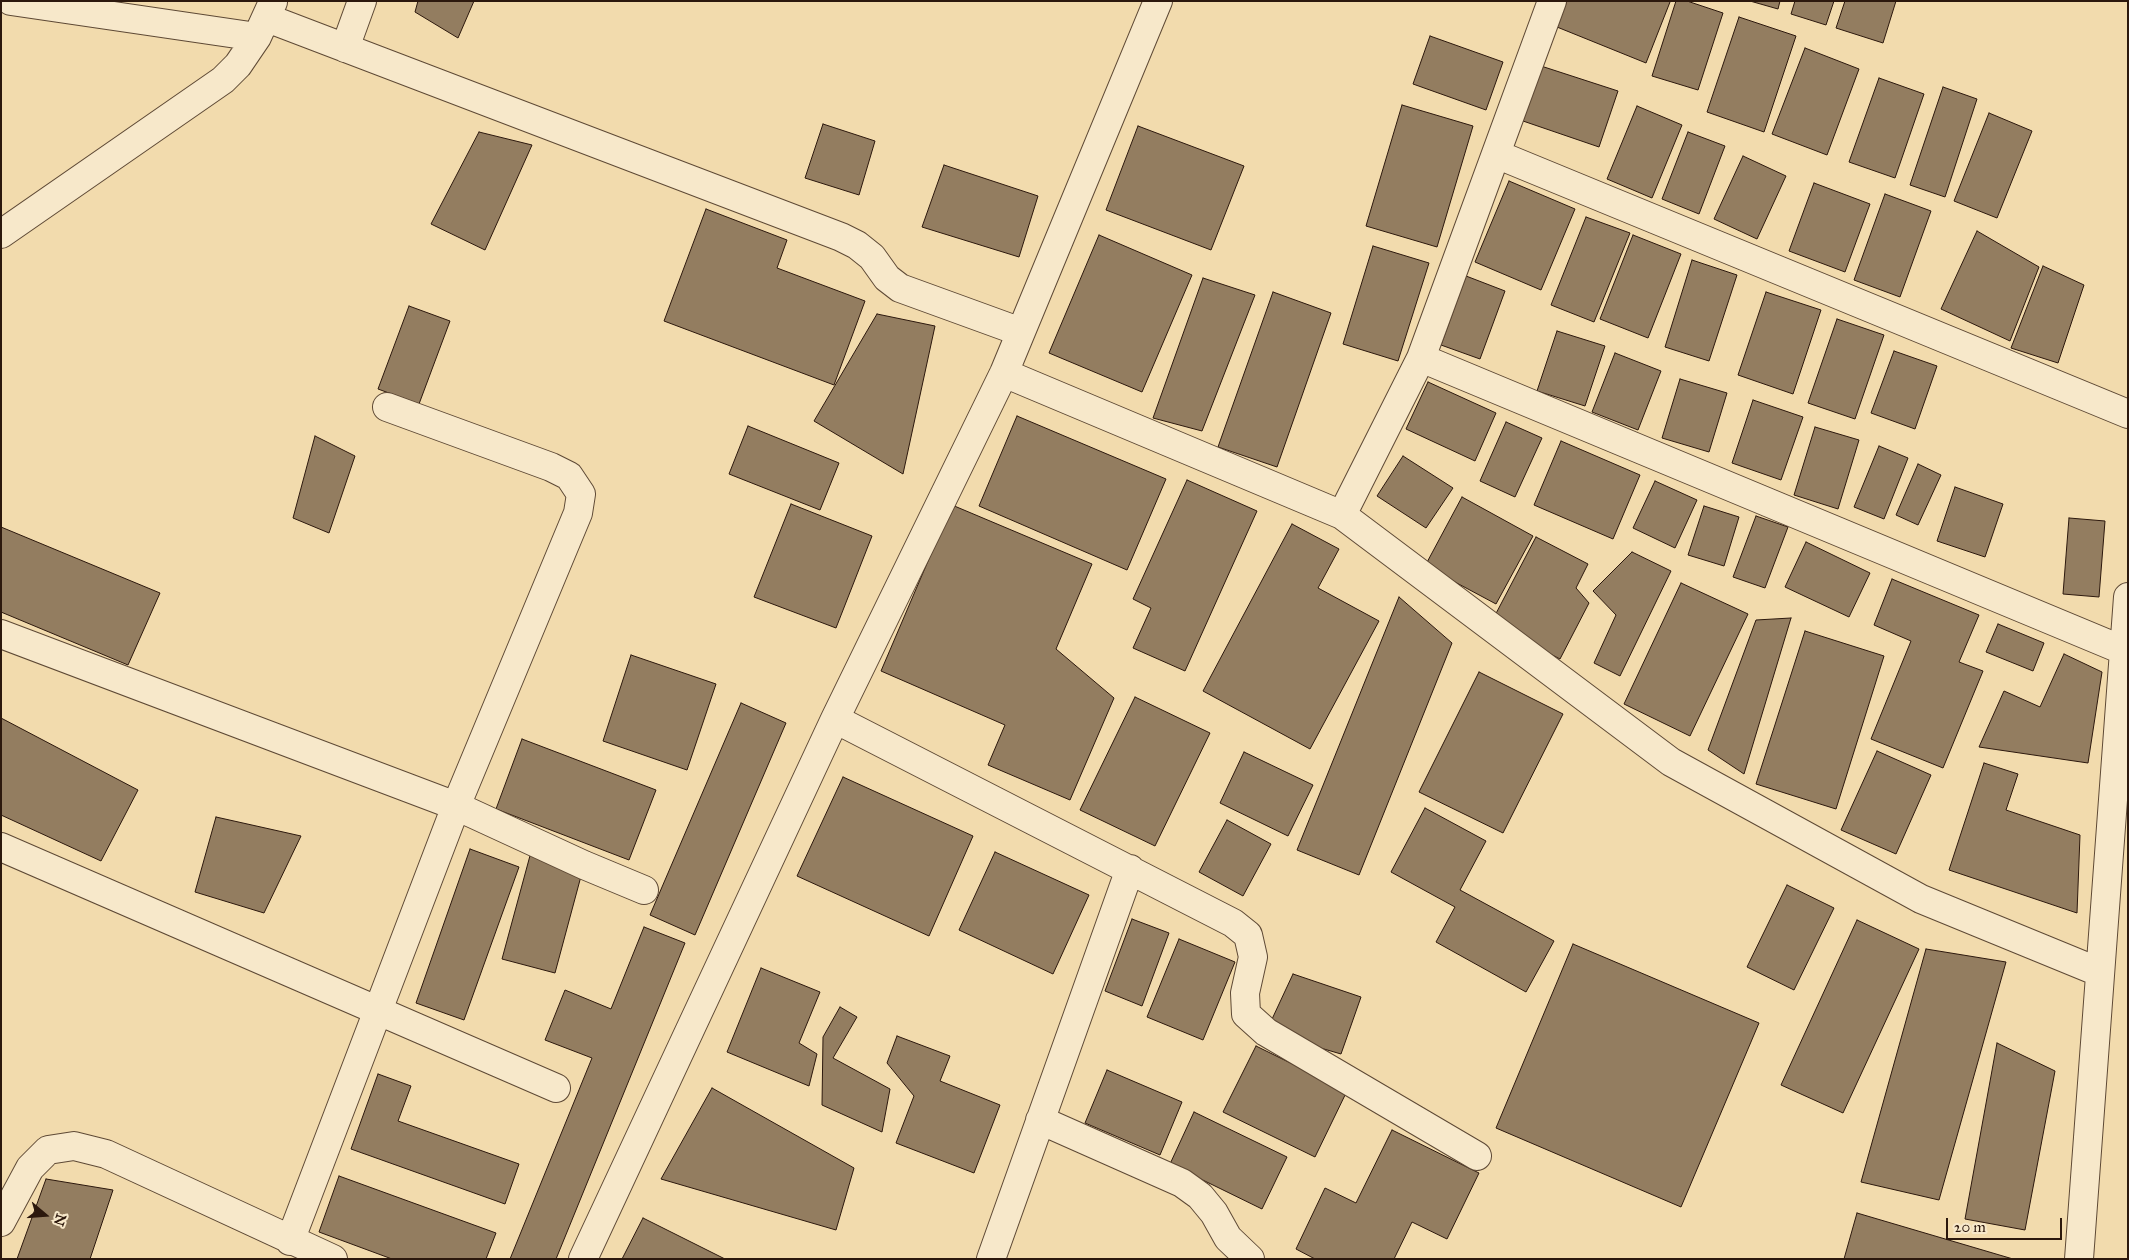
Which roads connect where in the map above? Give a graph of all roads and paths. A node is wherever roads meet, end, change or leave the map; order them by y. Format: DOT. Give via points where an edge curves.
graph roads {
  1 [pos="11,1"];
  2 [pos="362,1"];
  3 [pos="1158,1"];
  4 [pos="1552,1"];
  5 [pos="270,20"];
  6 [pos="338,46"];
  7 [pos="1496,154"];
  8 [pos="1,234"];
  9 [pos="1021,332"];
  10 [pos="1421,358"];
  11 [pos="1004,373"];
  12 [pos="386,407"];
  13 [pos="2128,414"];
  14 [pos="1342,515"];
  15 [pos="2128,597"];
  16 [pos="1,634"];
  17 [pos="2125,651"];
  18 [pos="835,719"];
  19 [pos="456,806"];
  20 [pos="2120,813"];
  21 [pos="1,847"];
  22 [pos="1130,869"];
  23 [pos="644,890"];
  24 [pos="2099,972"];
  25 [pos="378,1010"];
  26 [pos="556,1088"];
  27 [pos="1040,1120"];
  28 [pos="1477,1156"];
  29 [pos="1,1222"];
  30 [pos="290,1241"];
  31 [pos="333,1259"];
  32 [pos="583,1259"];
  33 [pos="990,1259"];
  34 [pos="1250,1259"];
  35 [pos="2079,1259"];
  1 -- 5 [label="street"];
  2 -- 6 [label="street"];
  3 -- 9 [label="street"];
  4 -- 7 [label="street"];
  5 -- 6 [label="street"];
  5 -- 8 [label="street" via="238,65 223,80"];
  6 -- 9 [label="street" via="841,237 872,257 887,278 900,288"];
  7 -- 10 [label="street"];
  7 -- 13 [label="street"];
  9 -- 11 [label="street"];
  10 -- 14 [label="street"];
  10 -- 17 [label="street"];
  11 -- 14 [label="street"];
  11 -- 18 [label="street"];
  12 -- 19 [label="street" via="551,467 569,476 580,494 578,513"];
  14 -- 24 [label="street" via="1670,762 1921,899"];
  15 -- 17 [label="street"];
  16 -- 19 [label="street"];
  17 -- 20 [label="street"];
  18 -- 22 [label="street"];
  18 -- 32 [label="street"];
  19 -- 23 [label="street"];
  19 -- 25 [label="street"];
  20 -- 24 [label="street"];
  21 -- 25 [label="street"];
  22 -- 27 [label="street"];
  22 -- 28 [label="street" via="1233,923 1248,935 1253,957 1245,993 1246,1014 1266,1032"];
  24 -- 35 [label="street"];
  25 -- 26 [label="street"];
  25 -- 30 [label="street"];
  27 -- 33 [label="street"];
  27 -- 34 [label="street" via="1182,1183 1200,1196 1214,1212 1228,1238"];
  29 -- 30 [label="street" via="30,1168 48,1150 74,1146 106,1154"];
  30 -- 31 [label="street"];
}
